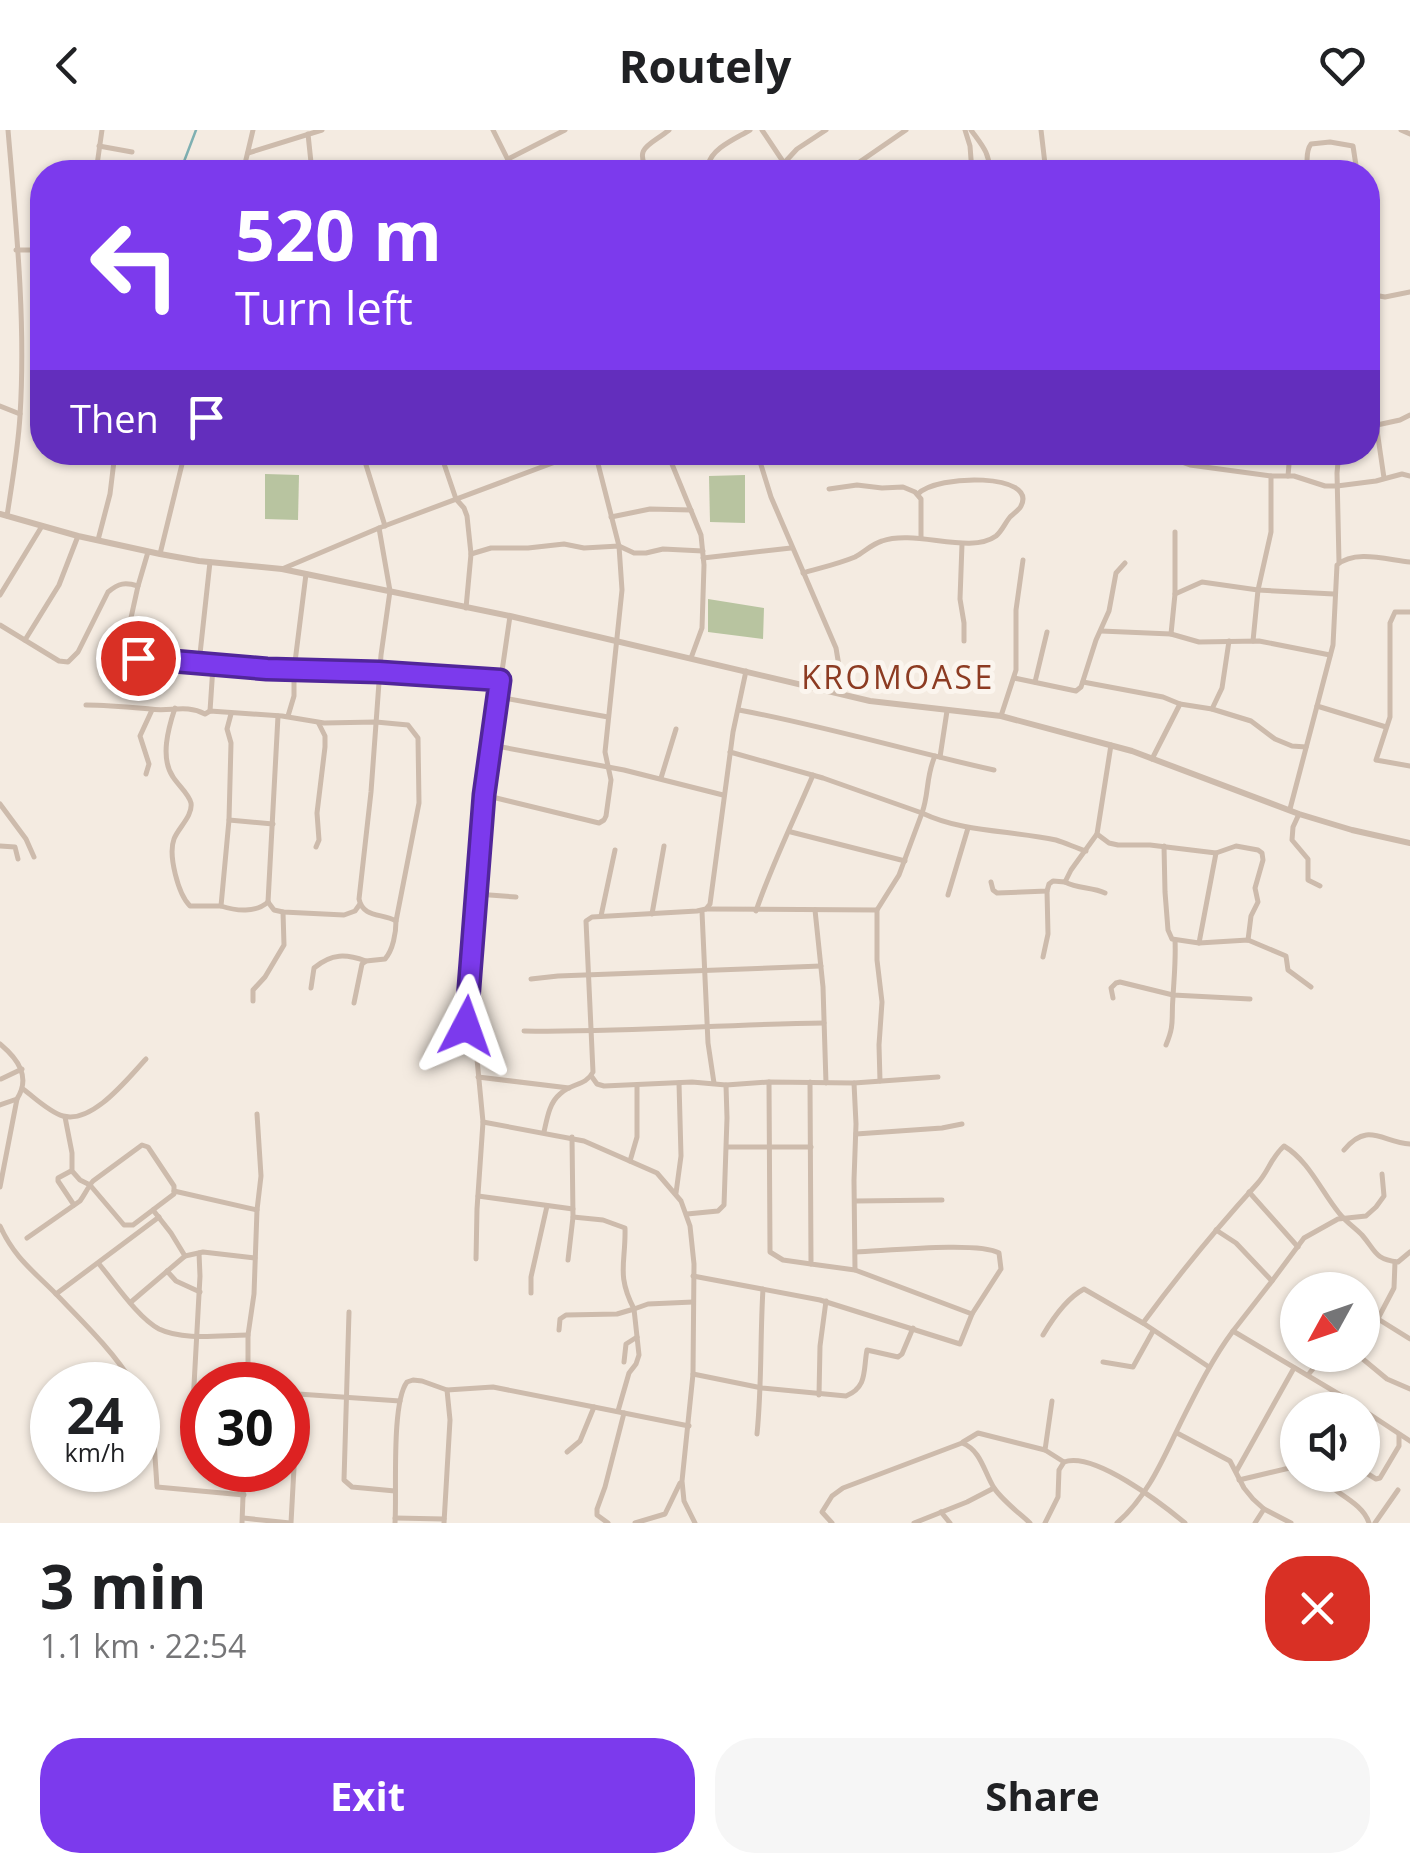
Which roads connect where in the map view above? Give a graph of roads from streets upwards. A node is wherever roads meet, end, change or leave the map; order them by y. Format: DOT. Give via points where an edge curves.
graph roads {
  1 [pos="8,130"];
  2 [pos="102,130"];
  3 [pos="252,130"];
  4 [pos="322,130"];
  5 [pos="493,130"];
  6 [pos="565,130"];
  7 [pos="669,130"];
  8 [pos="750,130"];
  9 [pos="762,130"];
  10 [pos="826,130"];
  11 [pos="906,130"];
  12 [pos="968,130"];
  13 [pos="1041,130"];
  14 [pos="1402,130"];
  15 [pos="308,134"];
  16 [pos="1410,134"];
  17 [pos="99,146"];
  18 [pos="132,152"];
  19 [pos="248,153"];
  20 [pos="97,160"];
  21 [pos="246,160"];
  22 [pos="311,160"];
  23 [pos="508,160"];
  24 [pos="641,160"];
  25 [pos="709,160"];
  26 [pos="784,160"];
  27 [pos="787,160"];
  28 [pos="862,160"];
  29 [pos="971,160"];
  30 [pos="989,160"];
  31 [pos="1045,160"];
  32 [pos="1308,160"];
  33 [pos="1355,160"];
  34 [pos="16,250"];
  35 [pos="30,250"];
  36 [pos="1410,292"];
  37 [pos="1380,296"];
  38 [pos="0,406"];
  39 [pos="20,414"];
  40 [pos="1410,415"];
  41 [pos="1380,425"];
  42 [pos="1380,443"];
  43 [pos="114,465"];
  44 [pos="181,465"];
  45 [pos="365,465"];
  46 [pos="444,465"];
  47 [pos="547,465"];
  48 [pos="597,465"];
  49 [pos="672,465"];
  50 [pos="761,465"];
  51 [pos="1190,465"];
  52 [pos="1289,465"];
  53 [pos="1338,465"];
  54 [pos="1271,476"];
  55 [pos="1288,476"];
  56 [pos="1410,476"];
  57 [pos="1384,478"];
  58 [pos="1337,486"];
  59 [pos="829,489"];
  60 [pos="918,494"];
  61 [pos="456,499"];
  62 [pos="690,510"];
  63 [pos="2,515"];
  64 [pos="611,517"];
  65 [pos="42,526"];
  66 [pos="382,527"];
  67 [pos="1174,532"];
  68 [pos="78,536"];
  69 [pos="921,538"];
  70 [pos="98,540"];
  71 [pos="962,544"];
  72 [pos="618,546"];
  73 [pos="792,548"];
  74 [pos="148,552"];
  75 [pos="160,554"];
  76 [pos="471,554"];
  77 [pos="703,554"];
  78 [pos="1024,560"];
  79 [pos="210,562"];
  80 [pos="1125,562"];
  81 [pos="1338,562"];
  82 [pos="1410,562"];
  83 [pos="282,569"];
  84 [pos="803,573"];
  85 [pos="306,574"];
  86 [pos="138,586"];
  87 [pos="1258,590"];
  88 [pos="390,591"];
  89 [pos="1175,594"];
  90 [pos="1335,594"];
  91 [pos="0,595"];
  92 [pos="466,608"];
  93 [pos="1410,612"];
  94 [pos="510,616"];
  95 [pos="0,625"];
  96 [pos="1101,630"];
  97 [pos="1047,632"];
  98 [pos="1171,634"];
  99 [pos="25,640"];
  100 [pos="616,640"];
  101 [pos="964,641"];
  102 [pos="1229,641"];
  103 [pos="1253,641"];
  104 [pos="1331,656"];
  105 [pos="691,658"];
  106 [pos="200,663"];
  107 [pos="213,666"];
  108 [pos="294,670"];
  109 [pos="746,671"];
  110 [pos="379,672"];
  111 [pos="1014,678"];
  112 [pos="500,680"];
  113 [pos="1036,682"];
  114 [pos="1083,682"];
  115 [pos="836,692"];
  116 [pos="498,696"];
  117 [pos="1180,704"];
  118 [pos="86,705"];
  119 [pos="1316,706"];
  120 [pos="175,708"];
  121 [pos="947,709"];
  122 [pos="1212,709"];
  123 [pos="152,710"];
  124 [pos="738,710"];
  125 [pos="210,711"];
  126 [pos="231,713"];
  127 [pos="278,716"];
  128 [pos="288,716"];
  129 [pos="1001,716"];
  130 [pos="608,717"];
  131 [pos="317,721"];
  132 [pos="376,722"];
  133 [pos="1386,727"];
  134 [pos="676,729"];
  135 [pos="491,745"];
  136 [pos="1111,745"];
  137 [pos="1306,747"];
  138 [pos="730,752"];
  139 [pos="937,757"];
  140 [pos="1152,759"];
  141 [pos="606,766"];
  142 [pos="1410,766"];
  143 [pos="994,770"];
  144 [pos="146,774"];
  145 [pos="812,775"];
  146 [pos="661,778"];
  147 [pos="484,795"];
  148 [pos="724,795"];
  149 [pos="0,804"];
  150 [pos="1289,810"];
  151 [pos="922,814"];
  152 [pos="1299,814"];
  153 [pos="229,820"];
  154 [pos="273,824"];
  155 [pos="968,828"];
  156 [pos="790,832"];
  157 [pos="1097,834"];
  158 [pos="1410,843"];
  159 [pos="0,846"];
  160 [pos="664,846"];
  161 [pos="1164,846"];
  162 [pos="316,847"];
  163 [pos="615,850"];
  164 [pos="1086,852"];
  165 [pos="1216,852"];
  166 [pos="34,857"];
  167 [pos="18,859"];
  168 [pos="904,861"];
  169 [pos="991,882"];
  170 [pos="1066,882"];
  171 [pos="1320,886"];
  172 [pos="1047,891"];
  173 [pos="1105,893"];
  174 [pos="476,894"];
  175 [pos="948,894"];
  176 [pos="516,897"];
  177 [pos="268,902"];
  178 [pos="360,904"];
  179 [pos="221,906"];
  180 [pos="704,910"];
  181 [pos="815,910"];
  182 [pos="877,910"];
  183 [pos="756,911"];
  184 [pos="283,912"];
  185 [pos="652,914"];
  186 [pos="601,916"];
  187 [pos="396,922"];
  188 [pos="1176,940"];
  189 [pos="1248,940"];
  190 [pos="1200,943"];
  191 [pos="1043,957"];
  192 [pos="366,961"];
  193 [pos="821,966"];
  194 [pos="704,971"];
  195 [pos="590,976"];
  196 [pos="531,979"];
  197 [pos="1310,987"];
  198 [pos="311,988"];
  199 [pos="1173,995"];
  200 [pos="1113,998"];
  201 [pos="1250,999"];
  202 [pos="253,1001"];
  203 [pos="354,1002"];
  204 [pos="824,1023"];
  205 [pos="708,1026"];
  206 [pos="524,1031"];
  207 [pos="592,1032"];
  208 [pos="0,1044"];
  209 [pos="1166,1045"];
  210 [pos="146,1060"];
  211 [pos="22,1069"];
  212 [pos="592,1076"];
  213 [pos="938,1076"];
  214 [pos="478,1077"];
  215 [pos="1,1079"];
  216 [pos="880,1081"];
  217 [pos="769,1082"];
  218 [pos="810,1082"];
  219 [pos="678,1083"];
  220 [pos="826,1083"];
  221 [pos="854,1083"];
  222 [pos="714,1084"];
  223 [pos="726,1084"];
  224 [pos="636,1085"];
  225 [pos="568,1088"];
  226 [pos="23,1089"];
  227 [pos="17,1099"];
  228 [pos="0,1105"];
  229 [pos="257,1114"];
  230 [pos="65,1117"];
  231 [pos="483,1122"];
  232 [pos="962,1124"];
  233 [pos="544,1132"];
  234 [pos="856,1134"];
  235 [pos="572,1137"];
  236 [pos="1410,1144"];
  237 [pos="726,1147"];
  238 [pos="810,1147"];
  239 [pos="768,1148"];
  240 [pos="1344,1150"];
  241 [pos="630,1161"];
  242 [pos="72,1171"];
  243 [pos="1382,1174"];
  244 [pos="0,1186"];
  245 [pos="90,1186"];
  246 [pos="174,1191"];
  247 [pos="1249,1192"];
  248 [pos="676,1193"];
  249 [pos="478,1196"];
  250 [pos="942,1200"];
  251 [pos="855,1201"];
  252 [pos="74,1205"];
  253 [pos="547,1206"];
  254 [pos="153,1210"];
  255 [pos="257,1210"];
  256 [pos="573,1213"];
  257 [pos="687,1214"];
  258 [pos="159,1217"];
  259 [pos="1344,1218"];
  260 [pos="0,1226"];
  261 [pos="1216,1230"];
  262 [pos="1298,1247"];
  263 [pos="12,1249"];
  264 [pos="856,1252"];
  265 [pos="1410,1252"];
  266 [pos="199,1253"];
  267 [pos="184,1256"];
  268 [pos="255,1258"];
  269 [pos="476,1259"];
  270 [pos="568,1260"];
  271 [pos="1395,1262"];
  272 [pos="99,1264"];
  273 [pos="811,1264"];
  274 [pos="856,1270"];
  275 [pos="167,1271"];
  276 [pos="694,1276"];
  277 [pos="1272,1281"];
  278 [pos="763,1289"];
  279 [pos="200,1292"];
  280 [pos="531,1293"];
  281 [pos="56,1294"];
  282 [pos="826,1301"];
  283 [pos="131,1302"];
  284 [pos="693,1302"];
  285 [pos="634,1309"];
  286 [pos="350,1312"];
  287 [pos="972,1314"];
  288 [pos="1380,1316"];
  289 [pos="1380,1321"];
  290 [pos="1143,1323"];
  291 [pos="913,1328"];
  292 [pos="559,1330"];
  293 [pos="1154,1330"];
  294 [pos="1233,1330"];
  295 [pos="248,1334"];
  296 [pos="1044,1335"];
  297 [pos="198,1336"];
  298 [pos="636,1338"];
  299 [pos="1410,1339"];
  300 [pos="1280,1359"];
  301 [pos="115,1362"];
  302 [pos="196,1362"];
  303 [pos="248,1362"];
  304 [pos="624,1362"];
  305 [pos="1104,1362"];
  306 [pos="1209,1367"];
  307 [pos="1291,1372"];
  308 [pos="1303,1372"];
  309 [pos="1310,1372"];
  310 [pos="1380,1372"];
  311 [pos="693,1374"];
  312 [pos="1308,1375"];
  313 [pos="762,1388"];
  314 [pos="1410,1389"];
  315 [pos="447,1390"];
  316 [pos="1336,1392"];
  317 [pos="310,1395"];
  318 [pos="820,1395"];
  319 [pos="347,1399"];
  320 [pos="1052,1401"];
  321 [pos="400,1402"];
  322 [pos="594,1406"];
  323 [pos="621,1412"];
  324 [pos="1380,1420"];
  325 [pos="688,1426"];
  326 [pos="1398,1432"];
  327 [pos="1176,1433"];
  328 [pos="757,1434"];
  329 [pos="1410,1440"];
  330 [pos="962,1443"];
  331 [pos="1045,1450"];
  332 [pos="567,1452"];
  333 [pos="1064,1462"];
  334 [pos="1236,1470"];
  335 [pos="1280,1470"];
  336 [pos="1380,1478"];
  337 [pos="1239,1480"];
  338 [pos="682,1481"];
  339 [pos="160,1487"];
  340 [pos="994,1488"];
  341 [pos="1398,1490"];
  342 [pos="395,1491"];
  343 [pos="1145,1491"];
  344 [pos="293,1492"];
  345 [pos="1337,1492"];
  346 [pos="244,1495"];
  347 [pos="1264,1509"];
  348 [pos="941,1512"];
  349 [pos="395,1520"];
  350 [pos="242,1521"];
  351 [pos="444,1521"];
  352 [pos="1181,1522"];
  353 [pos="291,1523"];
  354 [pos="608,1523"];
  355 [pos="635,1523"];
  356 [pos="695,1523"];
  357 [pos="832,1523"];
  358 [pos="914,1523"];
  359 [pos="950,1523"];
  360 [pos="1030,1523"];
  361 [pos="1045,1523"];
  362 [pos="1117,1523"];
  363 [pos="1255,1523"];
  364 [pos="1290,1523"];
  365 [pos="1372,1523"];
  1 -- 34 [label="street"];
  2 -- 17 [label="street"];
  3 -- 19 [label="street"];
  4 -- 15 [label="street"];
  5 -- 23 [label="street"];
  6 -- 23 [label="street"];
  7 -- 24 [label="street" via="646,146"];
  8 -- 25 [label="street"];
  9 -- 26 [label="street"];
  10 -- 27 [label="street"];
  11 -- 28 [label="street"];
  12 -- 29 [label="street"];
  12 -- 30 [label="street"];
  13 -- 31 [label="street"];
  14 -- 16 [label="street"];
  15 -- 19 [label="street"];
  15 -- 22 [label="street"];
  17 -- 18 [label="street"];
  17 -- 20 [label="street"];
  19 -- 21 [label="street"];
  32 -- 33 [label="street" via="1311,144 1330,142 1352,146"];
  34 -- 35 [label="street"];
  34 -- 39 [label="street"];
  36 -- 37 [label="street"];
  38 -- 39 [label="street"];
  39 -- 63 [label="street"];
  40 -- 41 [label="street"];
  42 -- 57 [label="street"];
  43 -- 70 [label="street"];
  44 -- 75 [label="street"];
  45 -- 66 [label="street"];
  46 -- 61 [label="street"];
  47 -- 61 [label="street"];
  48 -- 64 [label="street"];
  49 -- 62 [label="street"];
  50 -- 73 [label="street"];
  51 -- 54 [label="street"];
  52 -- 55 [label="street"];
  53 -- 58 [label="street"];
  54 -- 55 [label="street"];
  54 -- 87 [label="street" via="1271,532"];
  55 -- 58 [label="street"];
  56 -- 57 [label="street"];
  57 -- 58 [label="street"];
  58 -- 81 [label="street"];
  59 -- 60 [label="street" via="903,487"];
  60 -- 69 [label="street"];
  60 -- 71 [label="street" via="957,479 1020,490 1022,505 995,537"];
  61 -- 66 [label="street"];
  61 -- 76 [label="street" via="467,516"];
  62 -- 64 [label="street"];
  62 -- 77 [label="street"];
  63 -- 65 [label="street"];
  64 -- 72 [label="street"];
  65 -- 68 [label="street"];
  65 -- 91 [label="street"];
  66 -- 83 [label="street"];
  66 -- 88 [label="street"];
  67 -- 89 [label="street"];
  68 -- 70 [label="street"];
  68 -- 99 [label="street" via="59,585"];
  69 -- 71 [label="street"];
  69 -- 84 [label="street" via="880,541"];
  70 -- 74 [label="street"];
  71 -- 101 [label="street"];
  72 -- 76 [label="street"];
  72 -- 77 [label="street" via="634,553"];
  72 -- 100 [label="street" via="623,602"];
  73 -- 77 [label="street"];
  73 -- 84 [label="street"];
  74 -- 75 [label="street"];
  74 -- 86 [label="street"];
  75 -- 79 [label="street"];
  76 -- 92 [label="street"];
  77 -- 105 [label="street" via="702,628"];
  78 -- 111 [label="street"];
  79 -- 83 [label="street"];
  79 -- 106 [label="street"];
  80 -- 96 [label="street"];
  81 -- 82 [label="street"];
  81 -- 90 [label="street"];
  83 -- 85 [label="street"];
  84 -- 115 [label="street" via="836,648"];
  85 -- 88 [label="street"];
  85 -- 108 [label="street"];
  86 -- 99 [label="street" via="120,584 108,592 68,662"];
  86 -- 106 [label="street" via="126,653"];
  87 -- 89 [label="street" via="1202,582"];
  87 -- 90 [label="street"];
  87 -- 103 [label="street"];
  88 -- 92 [label="street"];
  88 -- 110 [label="street"];
  89 -- 98 [label="street"];
  90 -- 104 [label="street"];
  92 -- 94 [label="street"];
  93 -- 133 [label="street" via="1395,612 1390,623"];
  94 -- 100 [label="street"];
  94 -- 112 [label="street"];
  95 -- 99 [label="street"];
  96 -- 98 [label="street"];
  96 -- 114 [label="street"];
  97 -- 113 [label="street"];
  98 -- 102 [label="street"];
  100 -- 105 [label="street"];
  100 -- 130 [label="street"];
  102 -- 103 [label="street"];
  102 -- 122 [label="street"];
  103 -- 104 [label="street"];
  104 -- 119 [label="street"];
  105 -- 109 [label="street"];
  106 -- 107 [label="street"];
  107 -- 108 [label="street"];
  107 -- 125 [label="street"];
  108 -- 110 [label="street"];
  108 -- 128 [label="street"];
  109 -- 115 [label="street"];
  109 -- 124 [label="street"];
  110 -- 112 [label="street"];
  110 -- 132 [label="street"];
  111 -- 113 [label="street"];
  111 -- 129 [label="street"];
  112 -- 116 [label="street"];
  113 -- 114 [label="street" via="1076,691"];
  114 -- 117 [label="street"];
  115 -- 121 [label="street"];
  116 -- 130 [label="street"];
  116 -- 135 [label="street"];
  117 -- 122 [label="street"];
  117 -- 140 [label="street"];
  118 -- 123 [label="street"];
  119 -- 133 [label="street"];
  119 -- 137 [label="street"];
  120 -- 123 [label="street"];
  120 -- 125 [label="street"];
  120 -- 179 [label="street" via="166,766 191,802 172,846 178,888 190,906"];
  121 -- 129 [label="street"];
  121 -- 139 [label="street"];
  122 -- 137 [label="street"];
  123 -- 144 [label="street" via="140,736"];
  124 -- 138 [label="street"];
  124 -- 139 [label="street"];
  125 -- 126 [label="street"];
  126 -- 127 [label="street"];
  126 -- 153 [label="street"];
  127 -- 128 [label="street"];
  127 -- 154 [label="street"];
  128 -- 131 [label="street"];
  129 -- 136 [label="street"];
  130 -- 141 [label="street"];
  131 -- 132 [label="street"];
  131 -- 162 [label="street" via="325,747"];
  132 -- 178 [label="street"];
  132 -- 187 [label="street" via="408,724 420,751 419,803"];
  133 -- 142 [label="street" via="1376,760"];
  134 -- 146 [label="street"];
  135 -- 141 [label="street"];
  135 -- 147 [label="street"];
  136 -- 140 [label="street"];
  136 -- 157 [label="street"];
  137 -- 150 [label="street"];
  138 -- 145 [label="street"];
  138 -- 148 [label="street"];
  139 -- 143 [label="street"];
  139 -- 151 [label="street"];
  140 -- 150 [label="street"];
  141 -- 146 [label="street"];
  141 -- 147 [label="street" via="611,780 599,823"];
  145 -- 151 [label="street"];
  145 -- 156 [label="street"];
  146 -- 148 [label="street"];
  147 -- 174 [label="street"];
  148 -- 180 [label="street" via="712,898"];
  149 -- 166 [label="street"];
  150 -- 152 [label="street"];
  151 -- 155 [label="street"];
  151 -- 168 [label="street"];
  152 -- 158 [label="street"];
  152 -- 171 [label="street" via="1292,840 1308,859 1308,880"];
  153 -- 154 [label="street"];
  153 -- 179 [label="street"];
  154 -- 177 [label="street"];
  155 -- 164 [label="street" via="1056,840"];
  155 -- 175 [label="street"];
  156 -- 168 [label="street"];
  156 -- 183 [label="street"];
  157 -- 161 [label="street" via="1118,845"];
  157 -- 164 [label="street"];
  159 -- 167 [label="street" via="15,847"];
  160 -- 185 [label="street"];
  161 -- 165 [label="street"];
  161 -- 188 [label="street" via="1168,930"];
  163 -- 186 [label="street"];
  164 -- 170 [label="street"];
  165 -- 189 [label="street" via="1236,846 1264,857"];
  165 -- 190 [label="street"];
  168 -- 182 [label="street"];
  169 -- 172 [label="street" via="997,893"];
  170 -- 172 [label="street" via="1053,881"];
  170 -- 173 [label="street"];
  172 -- 191 [label="street"];
  174 -- 176 [label="street"];
  174 -- 214 [label="street" via="466,1026 474,1036"];
  177 -- 179 [label="street" via="252,910"];
  177 -- 184 [label="street"];
  178 -- 184 [label="street" via="344,916"];
  178 -- 187 [label="street"];
  180 -- 183 [label="street"];
  180 -- 185 [label="street"];
  180 -- 194 [label="street"];
  181 -- 182 [label="street"];
  181 -- 183 [label="street"];
  181 -- 193 [label="street"];
  182 -- 216 [label="street"];
  184 -- 202 [label="street" via="284,946 253,990"];
  185 -- 186 [label="street"];
  186 -- 195 [label="street" via="586,921"];
  187 -- 192 [label="street" via="386,959"];
  188 -- 190 [label="street"];
  188 -- 199 [label="street"];
  189 -- 190 [label="street"];
  189 -- 197 [label="street" via="1286,956 1288,970"];
  192 -- 198 [label="street" via="333,956 314,968"];
  192 -- 203 [label="street"];
  193 -- 194 [label="street"];
  193 -- 204 [label="street"];
  194 -- 195 [label="street"];
  194 -- 205 [label="street"];
  195 -- 196 [label="street"];
  195 -- 207 [label="street"];
  199 -- 200 [label="street" via="1120,982 1111,988"];
  199 -- 201 [label="street"];
  199 -- 209 [label="street" via="1174,1024"];
  204 -- 205 [label="street"];
  204 -- 220 [label="street"];
  205 -- 207 [label="street"];
  205 -- 222 [label="street"];
  206 -- 207 [label="street"];
  207 -- 212 [label="street"];
  208 -- 211 [label="street"];
  210 -- 230 [label="street" via="97,1108"];
  211 -- 215 [label="street"];
  211 -- 226 [label="street"];
  212 -- 224 [label="street" via="604,1086"];
  212 -- 225 [label="street"];
  213 -- 216 [label="street"];
  214 -- 225 [label="street"];
  214 -- 231 [label="street"];
  216 -- 221 [label="street"];
  217 -- 218 [label="street"];
  217 -- 223 [label="street"];
  217 -- 239 [label="street"];
  218 -- 220 [label="street"];
  218 -- 238 [label="street"];
  219 -- 222 [label="street"];
  219 -- 224 [label="street"];
  219 -- 248 [label="street"];
  220 -- 221 [label="street"];
  221 -- 234 [label="street"];
  222 -- 223 [label="street"];
  223 -- 237 [label="street"];
  224 -- 241 [label="street" via="637,1137"];
  225 -- 233 [label="street" via="554,1100"];
  226 -- 227 [label="street"];
  226 -- 230 [label="street"];
  227 -- 228 [label="street"];
  227 -- 244 [label="street"];
  229 -- 255 [label="street"];
  230 -- 242 [label="street"];
  231 -- 233 [label="street"];
  231 -- 249 [label="street"];
  232 -- 234 [label="street"];
  233 -- 235 [label="street"];
  234 -- 251 [label="street"];
  235 -- 241 [label="street"];
  235 -- 256 [label="street"];
  236 -- 240 [label="street" via="1366,1134"];
  237 -- 239 [label="street"];
  237 -- 257 [label="street" via="724,1205"];
  238 -- 239 [label="street"];
  238 -- 273 [label="street"];
  239 -- 273 [label="street" via="770,1252"];
  241 -- 248 [label="street" via="658,1173"];
  242 -- 245 [label="street"];
  242 -- 252 [label="street" via="58,1180"];
  243 -- 259 [label="street" via="1384,1196 1376,1207 1366,1216"];
  245 -- 246 [label="street" via="142,1145"];
  245 -- 252 [label="street"];
  245 -- 254 [label="street" via="127,1226"];
  246 -- 254 [label="street"];
  246 -- 255 [label="street"];
  247 -- 259 [label="street" via="1284,1146"];
  247 -- 261 [label="street"];
  247 -- 262 [label="street"];
  248 -- 257 [label="street"];
  249 -- 253 [label="street"];
  249 -- 269 [label="street"];
  250 -- 251 [label="street"];
  251 -- 264 [label="street"];
  252 -- 263 [label="street"];
  253 -- 256 [label="street"];
  253 -- 280 [label="street"];
  254 -- 258 [label="street"];
  255 -- 268 [label="street"];
  256 -- 270 [label="street"];
  256 -- 285 [label="street" via="626,1228 623,1283"];
  257 -- 276 [label="street"];
  258 -- 267 [label="street"];
  258 -- 272 [label="street"];
  259 -- 262 [label="street"];
  259 -- 271 [label="street" via="1374,1254"];
  260 -- 263 [label="street"];
  261 -- 277 [label="street"];
  261 -- 290 [label="street"];
  262 -- 277 [label="street"];
  263 -- 281 [label="street"];
  264 -- 274 [label="street"];
  264 -- 287 [label="street" via="996,1250 1002,1269"];
  265 -- 271 [label="street"];
  266 -- 267 [label="street"];
  266 -- 268 [label="street"];
  266 -- 279 [label="street"];
  267 -- 275 [label="street"];
  268 -- 295 [label="street"];
  271 -- 288 [label="street" via="1394,1288"];
  272 -- 281 [label="street"];
  272 -- 283 [label="street"];
  273 -- 274 [label="street"];
  274 -- 287 [label="street"];
  275 -- 279 [label="street"];
  275 -- 283 [label="street"];
  276 -- 278 [label="street"];
  276 -- 284 [label="street"];
  277 -- 294 [label="street"];
  278 -- 282 [label="street"];
  278 -- 313 [label="street"];
  279 -- 297 [label="street"];
  281 -- 301 [label="street"];
  282 -- 291 [label="street"];
  282 -- 318 [label="street"];
  283 -- 297 [label="street" via="157,1328"];
  284 -- 285 [label="street"];
  284 -- 311 [label="street"];
  285 -- 292 [label="street" via="566,1315"];
  285 -- 298 [label="street"];
  286 -- 319 [label="street"];
  287 -- 291 [label="street" via="960,1344"];
  289 -- 299 [label="street"];
  290 -- 293 [label="street"];
  290 -- 296 [label="street" via="1081,1289"];
  291 -- 318 [label="street" via="898,1358 868,1350 863,1384 852,1394"];
  293 -- 305 [label="street" via="1133,1367"];
  293 -- 306 [label="street"];
  294 -- 300 [label="street"];
  294 -- 306 [label="street"];
  295 -- 297 [label="street"];
  295 -- 303 [label="street"];
  297 -- 302 [label="street"];
  298 -- 304 [label="street" via="626,1344"];
  298 -- 323 [label="street" via="638,1360"];
  306 -- 327 [label="street"];
  307 -- 334 [label="street"];
  308 -- 312 [label="street"];
  309 -- 312 [label="street"];
  310 -- 314 [label="street"];
  311 -- 313 [label="street"];
  311 -- 325 [label="street"];
  312 -- 316 [label="street"];
  313 -- 318 [label="street"];
  313 -- 328 [label="street"];
  315 -- 321 [label="street" via="406,1382"];
  315 -- 322 [label="street" via="493,1387"];
  315 -- 351 [label="street"];
  317 -- 319 [label="street"];
  319 -- 321 [label="street"];
  319 -- 342 [label="street" via="344,1480 352,1488"];
  320 -- 331 [label="street"];
  321 -- 342 [label="street"];
  322 -- 323 [label="street"];
  322 -- 332 [label="street" via="580,1440"];
  323 -- 325 [label="street"];
  323 -- 354 [label="street" via="597,1509"];
  324 -- 326 [label="street"];
  325 -- 338 [label="street"];
  326 -- 329 [label="street"];
  326 -- 336 [label="street" via="1399,1446"];
  327 -- 334 [label="street" via="1224,1456"];
  327 -- 343 [label="street"];
  330 -- 331 [label="street" via="978,1433"];
  330 -- 340 [label="street" via="976,1453"];
  330 -- 357 [label="street" via="836,1492 822,1512"];
  331 -- 333 [label="street"];
  333 -- 343 [label="street" via="1076,1458"];
  333 -- 361 [label="street"];
  334 -- 337 [label="street"];
  335 -- 337 [label="street"];
  337 -- 347 [label="street"];
  338 -- 355 [label="street" via="664,1514"];
  338 -- 356 [label="street"];
  339 -- 346 [label="street"];
  340 -- 348 [label="street"];
  340 -- 360 [label="street"];
  341 -- 365 [label="street"];
  342 -- 349 [label="street"];
  343 -- 352 [label="street"];
  343 -- 362 [label="street"];
  344 -- 353 [label="street"];
  345 -- 365 [label="street"];
  346 -- 350 [label="street"];
  347 -- 363 [label="street"];
  347 -- 364 [label="street"];
  348 -- 358 [label="street"];
  348 -- 359 [label="street"];
  349 -- 351 [label="street"];
  350 -- 353 [label="street"];
}
